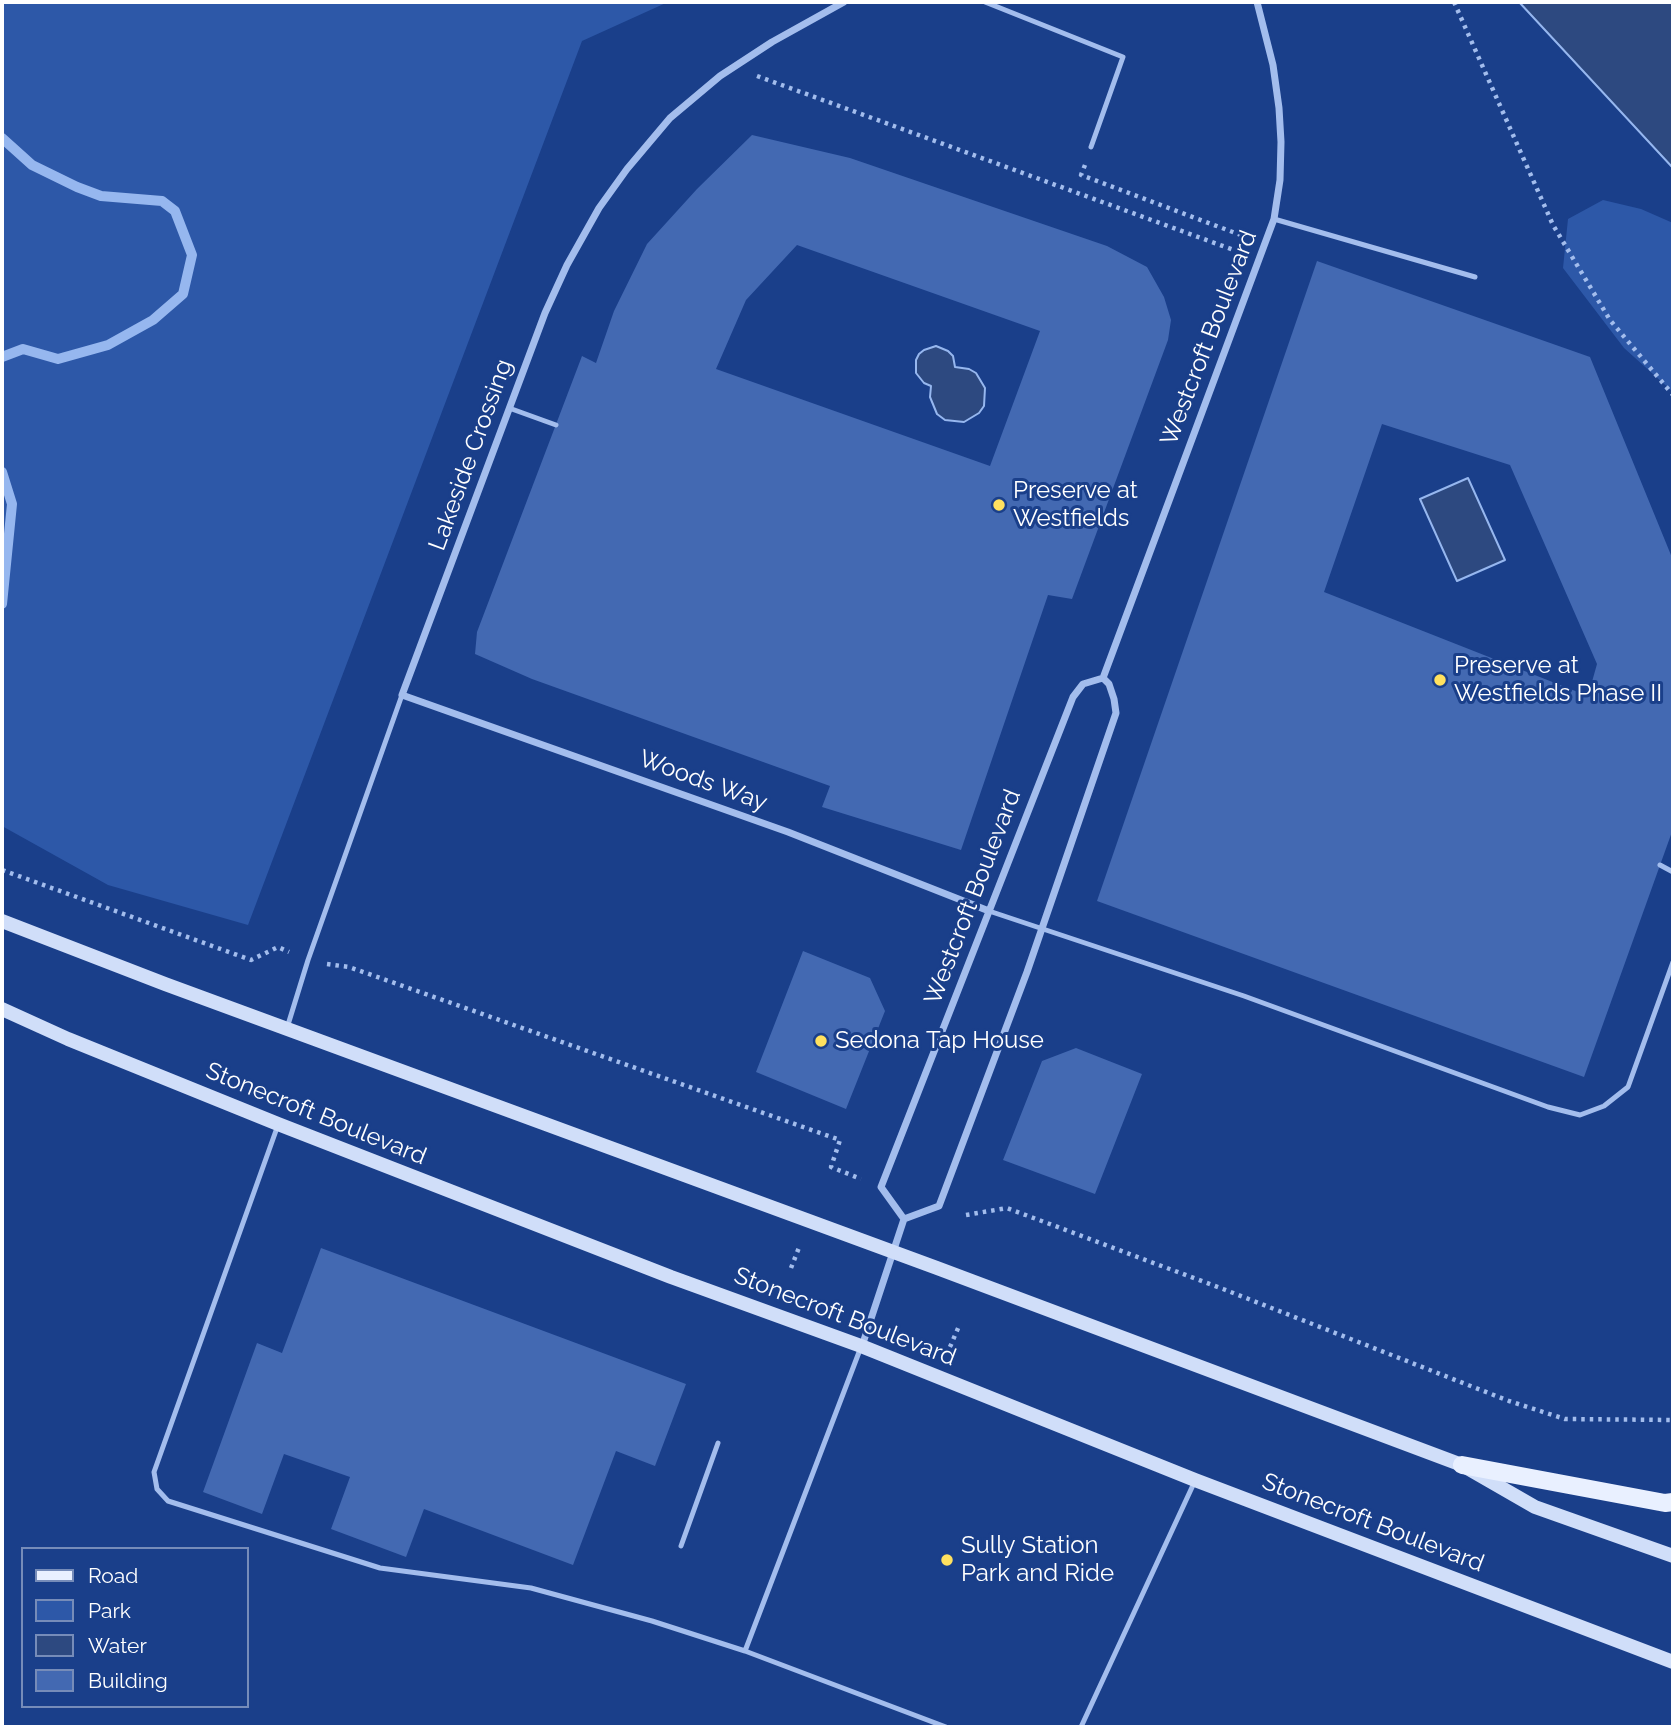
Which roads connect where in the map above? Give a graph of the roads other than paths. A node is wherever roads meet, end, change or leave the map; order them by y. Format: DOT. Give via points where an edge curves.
graph roads {
  1 [pos="844,2"];
  2 [pos="985,2"];
  3 [pos="1257,2"];
  4 [pos="1091,147"];
  5 [pos="1274,219"];
  6 [pos="1475,277"];
  7 [pos="509,408"];
  8 [pos="556,425"];
  9 [pos="1103,677"];
  10 [pos="402,695"];
  11 [pos="1660,865"];
  12 [pos="1673,872"];
  13 [pos="989,911"];
  14 [pos="2,921"];
  15 [pos="1042,929"];
  16 [pos="1673,962"];
  17 [pos="2,1009"];
  18 [pos="287,1028"];
  19 [pos="278,1124"];
  20 [pos="904,1219"];
  21 [pos="893,1252"];
  22 [pos="861,1346"];
  23 [pos="718,1443"];
  24 [pos="1462,1465"];
  25 [pos="1195,1480"];
  26 [pos="1673,1502"];
  27 [pos="681,1546"];
  28 [pos="1673,1556"];
  29 [pos="746,1651"];
  30 [pos="1673,1662"];
  31 [pos="946,1727"];
  32 [pos="1081,1727"];
  1 -- 7 [label="street, Lakeside Crossing" via="733,68 670,118 627,169 567,265"];
  2 -- 4 [label="lane" via="1123,57"];
  3 -- 5 [label="street, Westcroft Boulevard" via="1271,52 1279,108 1280,168"];
  5 -- 6 [label="lane"];
  5 -- 9 [label="street, Westcroft Boulevard"];
  7 -- 8 [label="lane"];
  7 -- 10 [label="street, Lakeside Crossing"];
  9 -- 13 [label="street, Westcroft Boulevard" via="1083,684 1073,697"];
  9 -- 15 [label="street" via="1112,691 1116,713"];
  10 -- 13 [label="street, Woods Way" via="788,832"];
  10 -- 18 [label="lane, Lakeside Crossing"];
  11 -- 12 [label="lane"];
  13 -- 15 [label="lane"];
  13 -- 20 [label="street, Westcroft Boulevard" via="881,1186"];
  14 -- 18 [label="main road"];
  15 -- 16 [label="lane" via="1580,1115 1604,1106 1628,1087"];
  15 -- 20 [label="street" via="939,1206"];
  17 -- 19 [label="main road, Stonecroft Boulevard"];
  18 -- 21 [label="main road"];
  19 -- 22 [label="main road, Stonecroft Boulevard"];
  19 -- 29 [label="lane" via="154,1472 157,1489 168,1501 380,1568 531,1588"];
  20 -- 21 [label="street"];
  21 -- 22 [label="street"];
  21 -- 24 [label="main road"];
  22 -- 25 [label="main road, Stonecroft Boulevard"];
  22 -- 29 [label="lane"];
  23 -- 27 [label="lane"];
  24 -- 26 [label="main road"];
  24 -- 28 [label="main road" via="1535,1507"];
  25 -- 30 [label="main road, Stonecroft Boulevard"];
  25 -- 32 [label="lane"];
  29 -- 31 [label="lane"];
}
